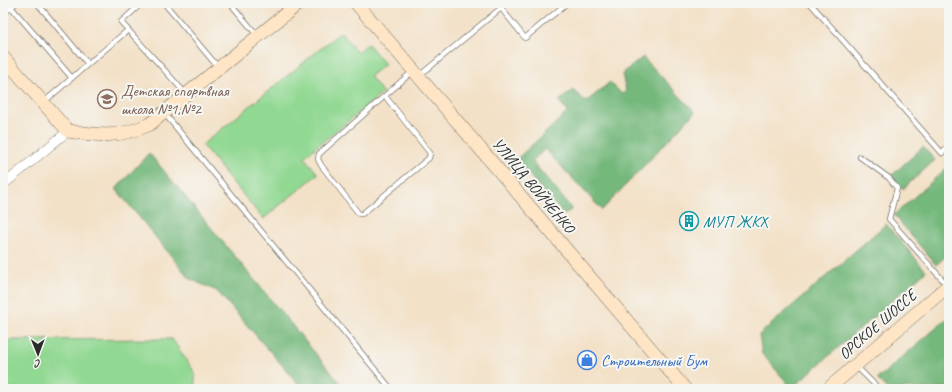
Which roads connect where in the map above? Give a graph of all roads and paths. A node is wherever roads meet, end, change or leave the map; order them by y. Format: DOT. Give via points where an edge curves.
graph roads {
  1 [pos="16,3"];
  2 [pos="37,3"];
  3 [pos="142,3"];
  4 [pos="164,3"];
  5 [pos="230,3"];
  6 [pos="299,3"];
  7 [pos="356,3"];
  8 [pos="507,3"];
  9 [pos="567,3"];
  10 [pos="810,3"];
  11 [pos="11,7"];
  12 [pos="501,8"];
  13 [pos="3,14"];
  14 [pos="128,30"];
  15 [pos="258,36"];
  16 [pos="3,57"];
  17 [pos="88,64"];
  18 [pos="219,68"];
  19 [pos="417,73"];
  20 [pos="72,78"];
  21 [pos="187,94"];
  22 [pos="385,96"];
  23 [pos="44,103"];
  24 [pos="164,113"];
  25 [pos="68,131"];
  26 [pos="949,147"];
  27 [pos="860,157"];
  28 [pos="3,185"];
  29 [pos="948,286"];
  30 [pos="855,366"];
  31 [pos="391,389"];
  32 [pos="685,389"];
  33 [pos="828,389"];
  34 [pos="879,389"];
  1 -- 11 [label="lane"];
  2 -- 17 [label="lane"];
  3 -- 14 [label="lane" via="121,22"];
  4 -- 18 [label="lane"];
  5 -- 15 [label="lane"];
  6 -- 15 [label="main road"];
  7 -- 19 [label="main road, УЛИЦА ВОЙЧЕНКО"];
  8 -- 12 [label="lane"];
  9 -- 12 [label="lane" via="525,38"];
  10 -- 26 [label="lane" via="942,153"];
  11 -- 13 [label="lane"];
  11 -- 20 [label="lane"];
  12 -- 19 [label="lane"];
  14 -- 17 [label="lane"];
  14 -- 21 [label="lane"];
  15 -- 18 [label="main road"];
  16 -- 23 [label="main road"];
  17 -- 20 [label="lane"];
  18 -- 21 [label="main road"];
  19 -- 22 [label="lane"];
  19 -- 32 [label="main road, УЛИЦА ВОЙЧЕНКО"];
  20 -- 23 [label="lane"];
  21 -- 24 [label="main road"];
  22 -- 22 [label="lane" via="319,154 318,159 328,175 359,214 429,158 430,153"];
  23 -- 25 [label="main road"];
  24 -- 25 [label="main road" via="150,124 133,132 112,135"];
  24 -- 31 [label="lane"];
  25 -- 28 [label="street"];
  27 -- 29 [label="lane" via="889,178 897,188 889,219"];
  29 -- 30 [label="main road, ОРСКОЕ ШОССЕ"];
  30 -- 33 [label="main road, ОРСКОЕ ШОССЕ"];
  30 -- 34 [label="lane"];
}
